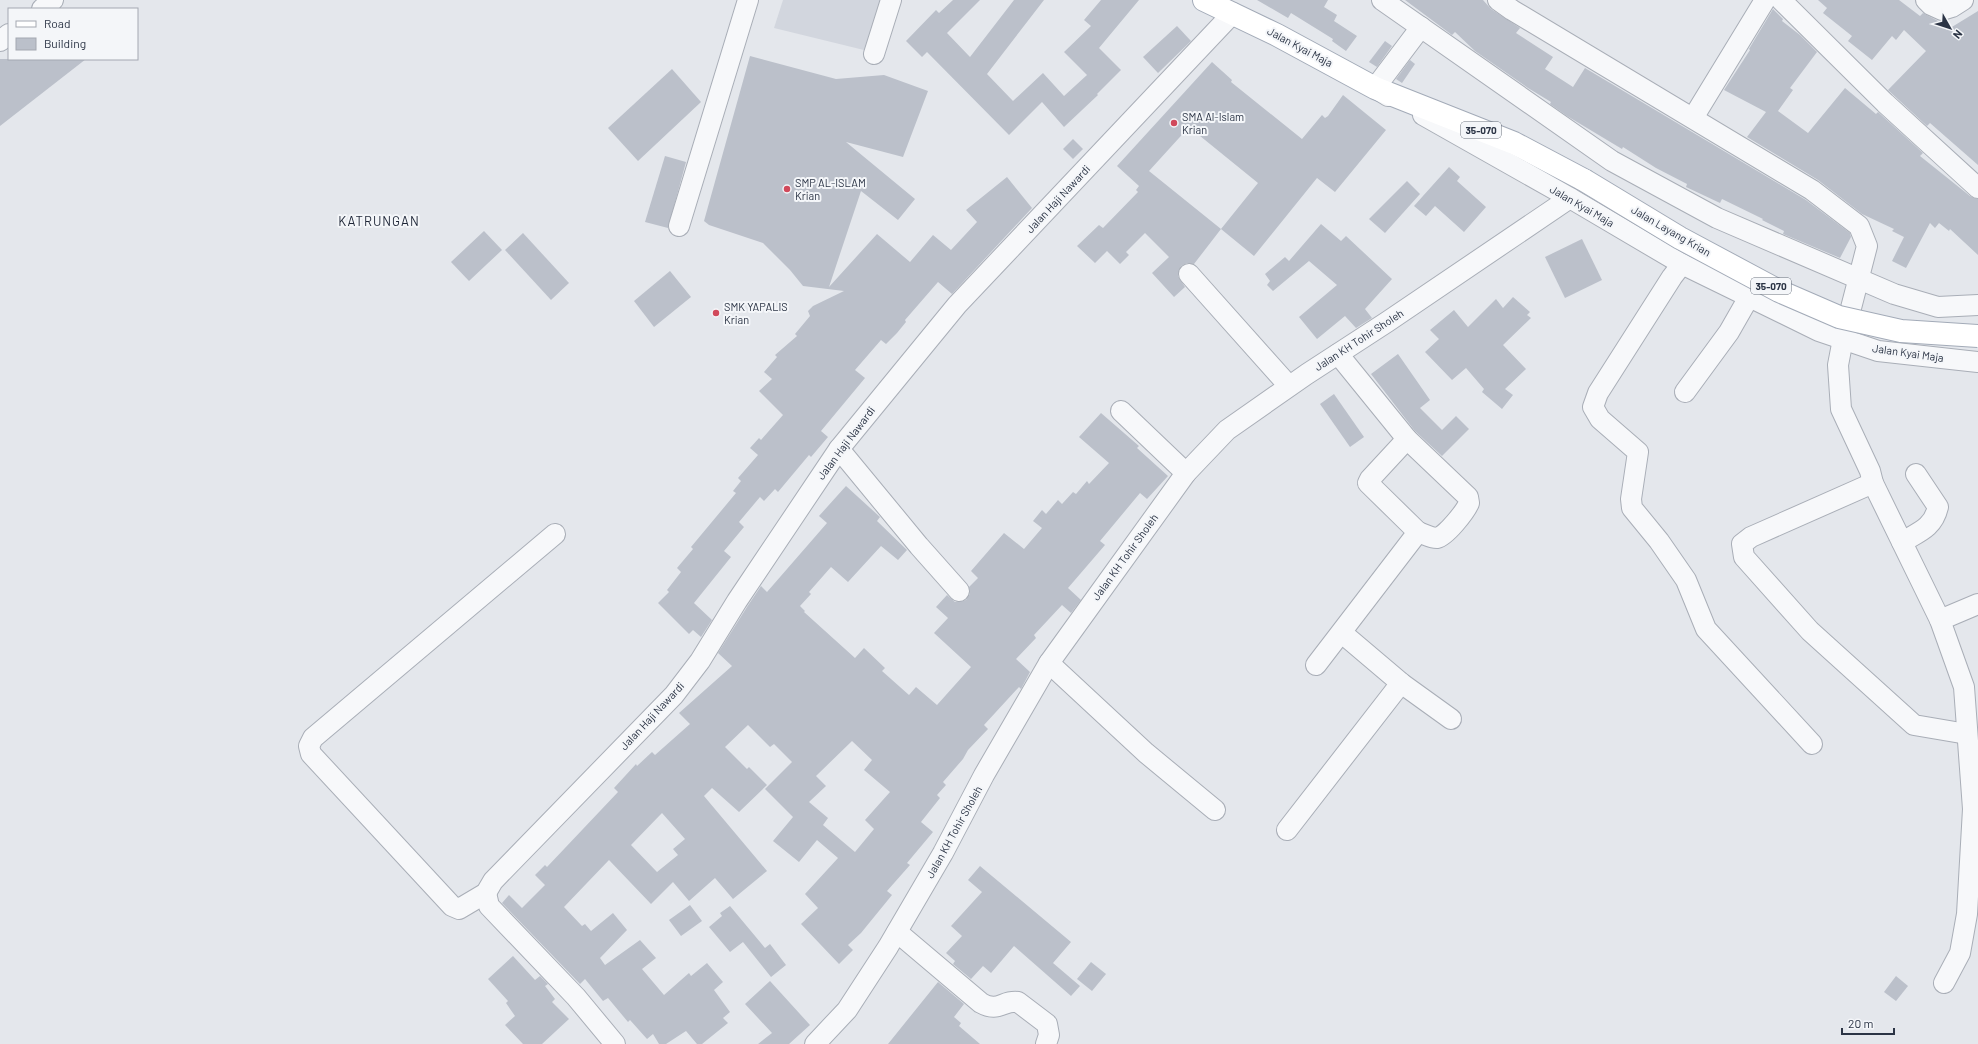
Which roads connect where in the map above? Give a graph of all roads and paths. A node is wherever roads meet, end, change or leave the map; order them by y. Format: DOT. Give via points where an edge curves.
graph roads {
  1 [pos="53,0"];
  2 [pos="748,0"];
  3 [pos="891,0"];
  4 [pos="1204,0"];
  5 [pos="1382,0"];
  6 [pos="1498,0"];
  7 [pos="1765,0"];
  8 [pos="1781,0"];
  9 [pos="1926,0"];
  10 [pos="1963,0"];
  11 [pos="43,8"];
  12 [pos="1233,13"];
  13 [pos="1417,31"];
  14 [pos="8,35"];
  15 [pos="0,41"];
  16 [pos="874,54"];
  17 [pos="1377,84"];
  18 [pos="1692,118"];
  19 [pos="1978,188"];
  20 [pos="1570,198"];
  21 [pos="679,226"];
  22 [pos="1682,264"];
  23 [pos="1188,274"];
  24 [pos="1859,278"];
  25 [pos="1749,297"];
  26 [pos="1978,305"];
  27 [pos="1845,332"];
  28 [pos="1978,336"];
  29 [pos="1338,354"];
  30 [pos="1978,362"];
  31 [pos="1289,386"];
  32 [pos="1685,392"];
  33 [pos="1121,412"];
  34 [pos="1407,440"];
  35 [pos="839,449"];
  36 [pos="1186,473"];
  37 [pos="1916,474"];
  38 [pos="1873,483"];
  39 [pos="1418,532"];
  40 [pos="555,534"];
  41 [pos="1902,542"];
  42 [pos="959,591"];
  43 [pos="1978,604"];
  44 [pos="1940,620"];
  45 [pos="1342,633"];
  46 [pos="1049,663"];
  47 [pos="1316,665"];
  48 [pos="1401,683"];
  49 [pos="1451,719"];
  50 [pos="1967,734"];
  51 [pos="1812,744"];
  52 [pos="1215,810"];
  53 [pos="1287,830"];
  54 [pos="486,893"];
  55 [pos="897,932"];
  56 [pos="1944,983"];
  57 [pos="616,1044"];
  58 [pos="815,1044"];
  59 [pos="1046,1044"];
  1 -- 11 [label="street"];
  2 -- 21 [label="street"];
  3 -- 16 [label="street"];
  4 -- 12 [label="main road, Jalan Kyai Maja / 35-070"];
  5 -- 13 [label="street"];
  6 -- 18 [label="street"];
  7 -- 18 [label="street"];
  8 -- 19 [label="street" via="1885,103"];
  9 -- 10 [label="street" via="1942,10"];
  12 -- 17 [label="main road, Jalan Kyai Maja / 35-070"];
  12 -- 35 [label="street, Jalan Haji Nawardi" via="958,305"];
  13 -- 17 [label="street"];
  13 -- 24 [label="street" via="1612,161 1717,218"];
  14 -- 15 [label="street"];
  17 -- 20 [label="street, Jalan Kyai Maja"];
  17 -- 28 [label="main road, Jalan Layang Krian / 35-070, bridge" via="1514,143 1584,180 1706,252 1779,291 1839,317 1901,331"];
  18 -- 24 [label="street" via="1812,190 1859,226 1867,246"];
  20 -- 22 [label="street, Jalan Kyai Maja"];
  20 -- 29 [label="street, Jalan KH Tohir Sholeh"];
  22 -- 25 [label="street, Jalan Kyai Maja"];
  22 -- 51 [label="street" via="1598,393 1593,407 1600,419 1638,452 1632,508 1682,575 1706,629"];
  23 -- 31 [label="street"];
  24 -- 26 [label="street" via="1894,294 1938,307"];
  24 -- 27 [label="street"];
  25 -- 27 [label="street, Jalan Kyai Maja" via="1819,331"];
  25 -- 32 [label="street" via="1729,332"];
  27 -- 30 [label="street, Jalan Kyai Maja" via="1878,351"];
  27 -- 38 [label="street" via="1838,365 1841,409 1870,471"];
  29 -- 31 [label="street, Jalan KH Tohir Sholeh"];
  29 -- 34 [label="street"];
  31 -- 36 [label="street, Jalan KH Tohir Sholeh" via="1227,430"];
  33 -- 36 [label="street"];
  34 -- 39 [label="street" via="1368,483"];
  34 -- 39 [label="street" via="1468,497 1469,503 1443,536 1436,538"];
  35 -- 42 [label="street"];
  35 -- 54 [label="street, Jalan Haji Nawardi" via="700,661 674,695 493,881"];
  36 -- 46 [label="street, Jalan KH Tohir Sholeh"];
  37 -- 41 [label="street" via="1938,507 1936,518 1930,526"];
  38 -- 41 [label="street"];
  38 -- 50 [label="street" via="1751,537 1742,544 1744,557 1810,632 1914,725"];
  39 -- 45 [label="street"];
  40 -- 54 [label="street" via="313,738 309,746 311,754 452,906 459,909"];
  41 -- 44 [label="street"];
  43 -- 44 [label="street"];
  44 -- 50 [label="street" via="1964,687"];
  45 -- 47 [label="street"];
  45 -- 48 [label="street"];
  46 -- 52 [label="street" via="1134,742"];
  46 -- 55 [label="street, Jalan KH Tohir Sholeh"];
  48 -- 49 [label="street"];
  48 -- 53 [label="street"];
  50 -- 56 [label="street" via="1973,809 1967,914 1960,953"];
  54 -- 57 [label="street" via="489,906 576,997"];
  55 -- 58 [label="street, Jalan KH Tohir Sholeh" via="847,1010"];
  55 -- 59 [label="street" via="981,1003 997,1008 1012,1001 1018,1002 1047,1024 1049,1035"];
}
